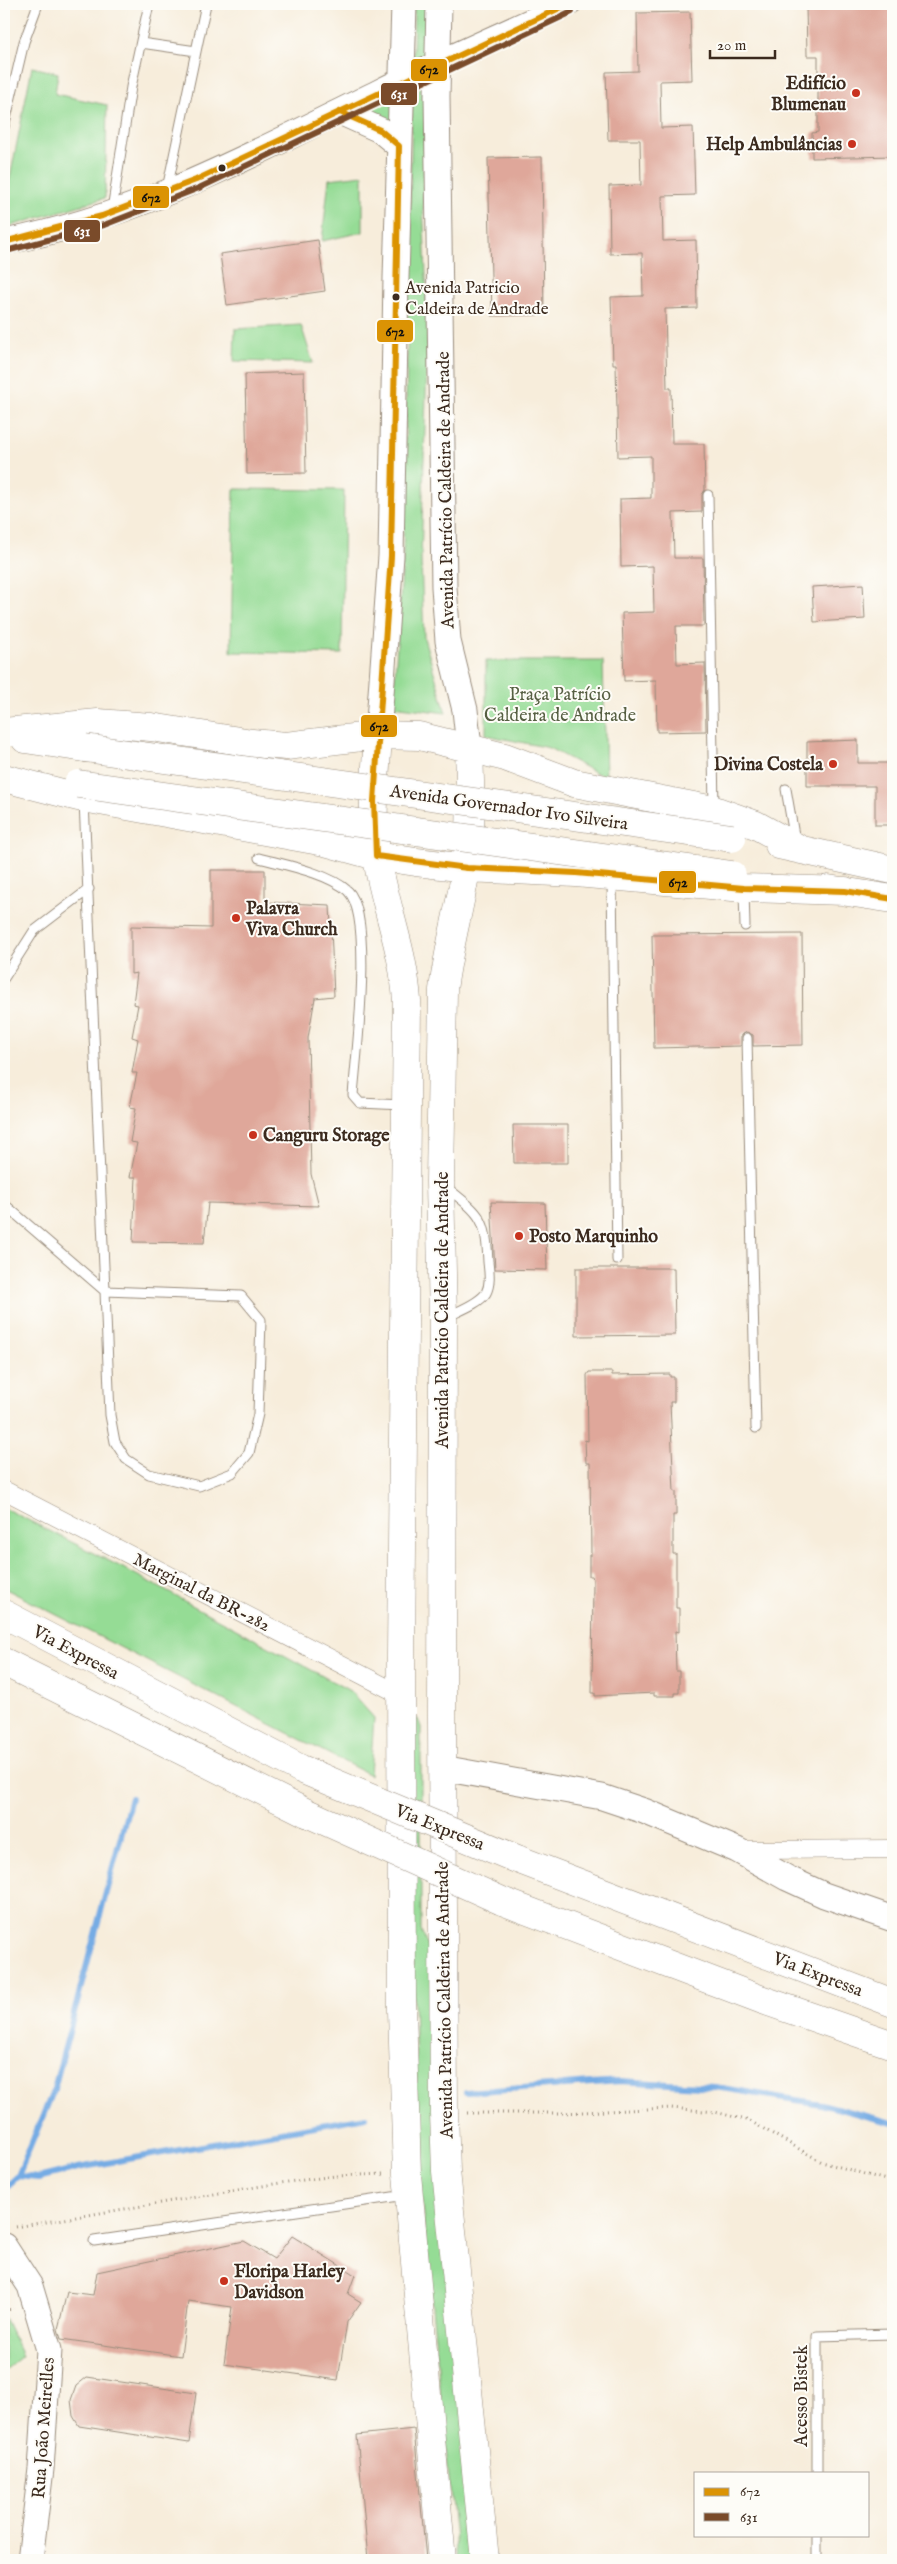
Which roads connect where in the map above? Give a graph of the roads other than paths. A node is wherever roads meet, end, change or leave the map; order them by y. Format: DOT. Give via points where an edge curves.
graph roads {
  1 [pos="38,4"];
  2 [pos="149,4"];
  3 [pos="206,4"];
  4 [pos="404,4"];
  5 [pos="568,4"];
  6 [pos="439,12"];
  7 [pos="531,14"];
  8 [pos="141,42"];
  9 [pos="478,46"];
  10 [pos="196,52"];
  11 [pos="438,64"];
  12 [pos="400,82"];
  13 [pos="340,112"];
  14 [pos="4,127"];
  15 [pos="398,146"];
  16 [pos="167,193"];
  17 [pos="111,215"];
  18 [pos="4,242"];
  19 [pos="708,494"];
  20 [pos="4,732"];
  21 [pos="378,735"];
  22 [pos="4,736"];
  23 [pos="469,747"];
  24 [pos="4,774"];
  25 [pos="4,778"];
  26 [pos="786,789"];
  27 [pos="81,791"];
  28 [pos="714,810"];
  29 [pos="796,847"];
  30 [pos="376,856"];
  31 [pos="259,858"];
  32 [pos="467,868"];
  33 [pos="893,870"];
  34 [pos="612,876"];
  35 [pos="738,882"];
  36 [pos="89,889"];
  37 [pos="893,899"];
  38 [pos="745,926"];
  39 [pos="4,978"];
  40 [pos="747,1038"];
  41 [pos="406,1105"];
  42 [pos="440,1182"];
  43 [pos="4,1204"];
  44 [pos="617,1260"];
  45 [pos="105,1291"];
  46 [pos="443,1319"];
  47 [pos="756,1428"];
  48 [pos="4,1490"];
  49 [pos="4,1614"];
  50 [pos="4,1662"];
  51 [pos="401,1695"];
  52 [pos="442,1715"];
  53 [pos="442,1768"];
  54 [pos="893,1849"];
  55 [pos="737,1850"];
  56 [pos="893,1919"];
  57 [pos="888,2000"];
  58 [pos="893,2045"];
  59 [pos="408,2184"];
  60 [pos="6,2239"];
  61 [pos="94,2241"];
  62 [pos="893,2334"];
  63 [pos="817,2472"];
  64 [pos="817,2536"];
  65 [pos="30,2560"];
  66 [pos="442,2560"];
  67 [pos="485,2560"];
  68 [pos="817,2560"];
  1 -- 14 [label="lane" via="24,42"];
  2 -- 8 [label="lane"];
  3 -- 10 [label="lane"];
  4 -- 12 [label="main road, Avenida Patrício Caldeira de Andrade"];
  5 -- 7 [label="main road"];
  6 -- 9 [label="main road" via="450,37"];
  6 -- 11 [label="main road, Avenida Patrício Caldeira de Andrade"];
  7 -- 9 [label="main road"];
  8 -- 10 [label="lane"];
  8 -- 17 [label="lane"];
  9 -- 11 [label="main road"];
  10 -- 16 [label="lane"];
  11 -- 12 [label="main road"];
  11 -- 23 [label="main road, Avenida Patrício Caldeira de Andrade" via="444,587 448,641 465,710"];
  12 -- 13 [label="main road"];
  12 -- 15 [label="main road, Avenida Patrício Caldeira de Andrade"];
  13 -- 15 [label="main road" via="380,130"];
  13 -- 16 [label="main road"];
  15 -- 21 [label="main road, Avenida Patrício Caldeira de Andrade" via="391,556"];
  16 -- 17 [label="main road"];
  17 -- 18 [label="main road" via="52,233"];
  19 -- 28 [label="lane"];
  20 -- 21 [label="main road" via="98,723 286,746"];
  21 -- 23 [label="main road" via="419,736"];
  21 -- 30 [label="main road, Avenida Patrício Caldeira de Andrade" via="374,801"];
  22 -- 29 [label="main road, Avenida Governador Ivo Silveira, bridge"];
  23 -- 28 [label="main road" via="574,783"];
  23 -- 32 [label="main road, Avenida Patrício Caldeira de Andrade" via="471,819"];
  24 -- 27 [label="main road, Avenida Governador Ivo Silveira"];
  25 -- 27 [label="main road"];
  26 -- 29 [label="lane"];
  27 -- 30 [label="main road" via="325,842"];
  27 -- 35 [label="main road, Avenida Governador Ivo Silveira, bridge"];
  27 -- 36 [label="lane"];
  28 -- 29 [label="main road" via="756,824"];
  29 -- 33 [label="main road, Avenida Governador Ivo Silveira"];
  30 -- 32 [label="main road"];
  30 -- 41 [label="main road, Avenida Patrício Caldeira de Andrade" via="405,971"];
  31 -- 41 [label="lane" via="310,871 347,890 355,900 362,949 353,1095 360,1103"];
  32 -- 34 [label="main road"];
  32 -- 42 [label="main road, Avenida Patrício Caldeira de Andrade" via="446,960 443,990"];
  34 -- 35 [label="main road"];
  34 -- 44 [label="lane"];
  35 -- 37 [label="main road, Avenida Governador Ivo Silveira" via="846,891"];
  35 -- 38 [label="lane"];
  36 -- 39 [label="lane" via="34,931"];
  36 -- 45 [label="lane"];
  40 -- 47 [label="lane"];
  41 -- 51 [label="main road, Avenida Patrício Caldeira de Andrade"];
  42 -- 46 [label="main road, Avenida Patrício Caldeira de Andrade"];
  42 -- 46 [label="lane" via="475,1209 484,1223 489,1283 480,1299"];
  43 -- 45 [label="lane"];
  45 -- 45 [label="lane" via="110,1415 115,1442 126,1459 149,1474 199,1486 232,1473 249,1453 258,1414 261,1320 252,1307 241,1296"];
  46 -- 52 [label="main road, Avenida Patrício Caldeira de Andrade"];
  48 -- 51 [label="street, Marginal da BR-282"];
  49 -- 57 [label="main road, Via Expressa, bridge" via="301,1769 518,1859"];
  50 -- 58 [label="main road, bridge" via="307,1813 502,1901 760,1999"];
  51 -- 52 [label="main road"];
  51 -- 59 [label="main road, Avenida Patrício Caldeira de Andrade" via="402,2010"];
  52 -- 53 [label="main road, Avenida Patrício Caldeira de Andrade"];
  53 -- 55 [label="main road" via="602,1798 644,1811"];
  53 -- 67 [label="main road, Avenida Patrício Caldeira de Andrade" via="446,2171"];
  54 -- 55 [label="street"];
  55 -- 56 [label="main road" via="824,1896"];
  59 -- 61 [label="lane"];
  59 -- 66 [label="main road, Avenida Patrício Caldeira de Andrade"];
  60 -- 65 [label="main road, Rua João Meirelles" via="30,2286 49,2350 41,2469"];
  62 -- 63 [label="lane, Acesso Bistek" via="817,2336"];
  64 -- 68 [label="lane"];
}
